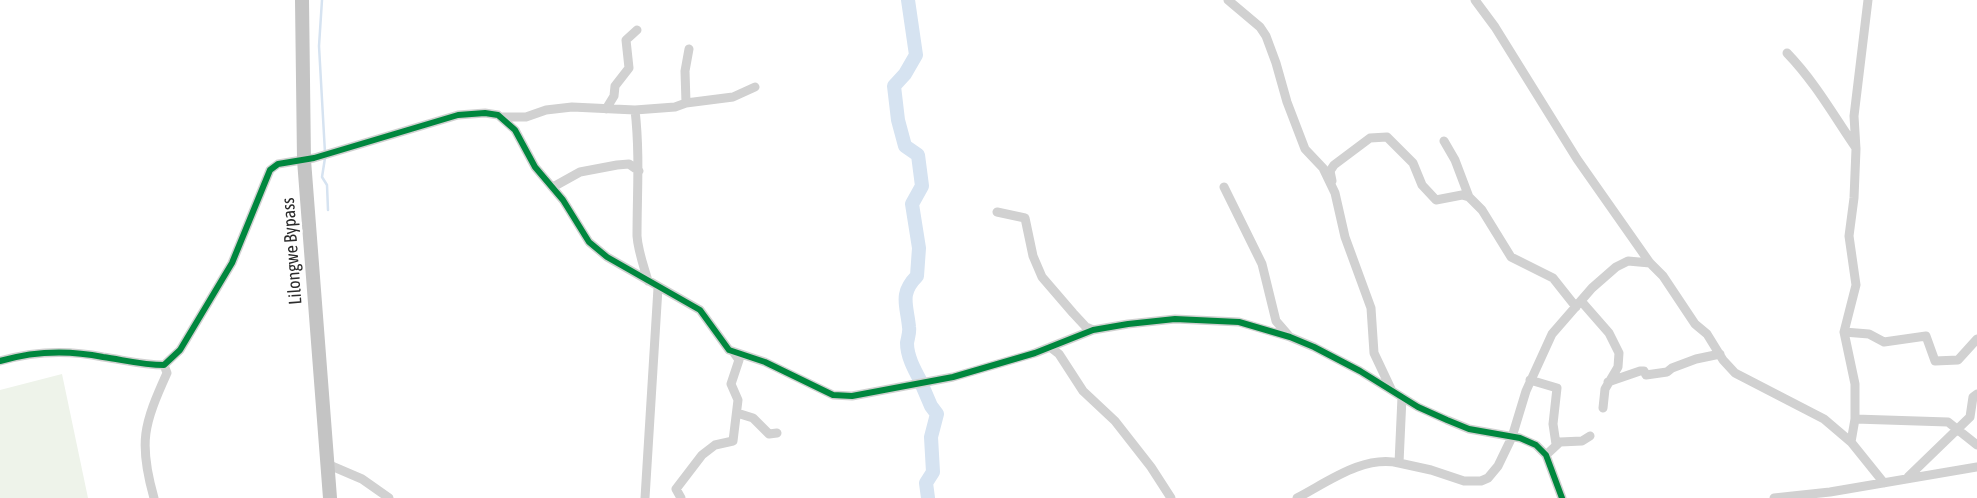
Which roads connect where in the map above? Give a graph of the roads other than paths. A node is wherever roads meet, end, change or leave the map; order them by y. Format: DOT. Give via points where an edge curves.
graph roads {
  1 [pos="302,0"];
  2 [pos="1228,0"];
  3 [pos="1476,0"];
  4 [pos="1868,0"];
  5 [pos="637,30"];
  6 [pos="689,49"];
  7 [pos="1788,53"];
  8 [pos="755,86"];
  9 [pos="686,103"];
  10 [pos="606,109"];
  11 [pos="636,110"];
  12 [pos="503,117"];
  13 [pos="1444,141"];
  14 [pos="1856,149"];
  15 [pos="304,160"];
  16 [pos="639,171"];
  17 [pos="553,187"];
  18 [pos="1224,187"];
  19 [pos="1335,193"];
  20 [pos="1469,197"];
  21 [pos="997,212"];
  22 [pos="1650,263"];
  23 [pos="648,281"];
  24 [pos="658,288"];
  25 [pos="1579,304"];
  26 [pos="1093,330"];
  27 [pos="1844,332"];
  28 [pos="1290,337"];
  29 [pos="1977,339"];
  30 [pos="1050,347"];
  31 [pos="734,353"];
  32 [pos="1720,354"];
  33 [pos="0,361"];
  34 [pos="164,365"];
  35 [pos="1530,380"];
  36 [pos="1607,382"];
  37 [pos="1391,390"];
  38 [pos="1977,394"];
  39 [pos="1402,397"];
  40 [pos="1603,408"];
  41 [pos="737,414"];
  42 [pos="1855,419"];
  43 [pos="1958,430"];
  44 [pos="777,433"];
  45 [pos="1590,436"];
  46 [pos="1512,438"];
  47 [pos="1851,442"];
  48 [pos="1556,444"];
  49 [pos="1977,444"];
  50 [pos="1546,455"];
  51 [pos="327,464"];
  52 [pos="1398,464"];
  53 [pos="1977,467"];
  54 [pos="1908,477"];
  55 [pos="1884,483"];
  56 [pos="1831,495"];
  57 [pos="154,498"];
  58 [pos="330,498"];
  59 [pos="389,498"];
  60 [pos="645,498"];
  61 [pos="681,498"];
  62 [pos="1171,498"];
  63 [pos="1297,498"];
  64 [pos="1562,498"];
  65 [pos="1774,498"];
  1 -- 15 [label="main road, Lilongwe Bypass"];
  2 -- 19 [label="street" via="1266,36 1305,149 1323,168"];
  3 -- 22 [label="street" via="1578,159"];
  4 -- 14 [label="street" via="1855,102"];
  5 -- 10 [label="street" via="626,40 629,68 615,86 614,96"];
  6 -- 9 [label="street" via="685,72"];
  7 -- 14 [label="street" via="1816,86"];
  8 -- 9 [label="street" via="732,97"];
  9 -- 11 [label="street"];
  10 -- 11 [label="street"];
  10 -- 12 [label="street" via="564,107 526,118"];
  11 -- 16 [label="street"];
  12 -- 15 [label="street" via="485,113 458,115"];
  12 -- 17 [label="street" via="515,130 532,163"];
  13 -- 20 [label="street"];
  14 -- 27 [label="street" via="1849,236 1856,285"];
  15 -- 34 [label="street" via="278,164 270,170 232,263 180,350"];
  15 -- 51 [label="main road, Lilongwe Bypass"];
  16 -- 17 [label="street" via="629,164 617,165 580,172"];
  16 -- 23 [label="street" via="637,237"];
  17 -- 23 [label="street" via="589,242 606,257"];
  18 -- 28 [label="street" via="1262,264 1276,321"];
  19 -- 20 [label="street" via="1330,174 1334,165 1370,138 1383,136 1392,140 1413,163 1422,185 1436,200 1462,195"];
  19 -- 37 [label="street" via="1345,237 1371,308 1374,353"];
  20 -- 25 [label="street" via="1482,210 1511,257 1553,278"];
  21 -- 26 [label="street" via="1025,218 1033,256 1042,277 1079,320"];
  22 -- 25 [label="street" via="1622,263"];
  22 -- 32 [label="street"];
  23 -- 24 [label="street"];
  24 -- 31 [label="street" via="700,310 724,345"];
  24 -- 60 [label="street"];
  25 -- 35 [label="street" via="1552,334"];
  25 -- 36 [label="street" via="1609,333 1619,353 1618,368"];
  26 -- 28 [label="street" via="1152,320 1198,319 1239,322"];
  26 -- 30 [label="street"];
  27 -- 29 [label="street" via="1869,334 1884,342 1926,336 1935,361 1958,360"];
  27 -- 42 [label="street" via="1855,384"];
  28 -- 37 [label="street"];
  30 -- 31 [label="street" via="953,377 843,397 765,362"];
  30 -- 62 [label="street" via="1059,354 1083,391 1115,421"];
  31 -- 41 [label="street" via="739,360 731,384 738,400"];
  32 -- 36 [label="street" via="1696,359 1667,372 1646,375 1640,371"];
  32 -- 47 [label="street" via="1735,373 1824,418"];
  33 -- 34 [label="street" via="28,353 66,352"];
  34 -- 57 [label="street" via="167,373 145,427 144,456"];
  35 -- 46 [label="street"];
  35 -- 48 [label="street" via="1557,388 1553,424"];
  36 -- 40 [label="street"];
  37 -- 39 [label="street"];
  38 -- 43 [label="street" via="1973,397 1970,417"];
  39 -- 46 [label="street" via="1469,429"];
  39 -- 52 [label="street"];
  41 -- 44 [label="street" via="753,418 769,434"];
  41 -- 61 [label="street" via="732,441 715,445 702,455 676,489"];
  42 -- 43 [label="street" via="1948,422"];
  42 -- 47 [label="street"];
  43 -- 49 [label="street"];
  43 -- 54 [label="street"];
  45 -- 48 [label="street" via="1582,441"];
  46 -- 50 [label="street" via="1536,445"];
  46 -- 52 [label="street" via="1498,466 1488,478 1480,481 1464,481"];
  47 -- 55 [label="street"];
  48 -- 50 [label="street"];
  50 -- 64 [label="street"];
  51 -- 58 [label="main road, Lilongwe Bypass"];
  51 -- 59 [label="street" via="362,479"];
  52 -- 63 [label="street" via="1385,461 1358,466"];
  53 -- 54 [label="street"];
  54 -- 55 [label="street"];
  55 -- 56 [label="street"];
  56 -- 65 [label="street"];
}
